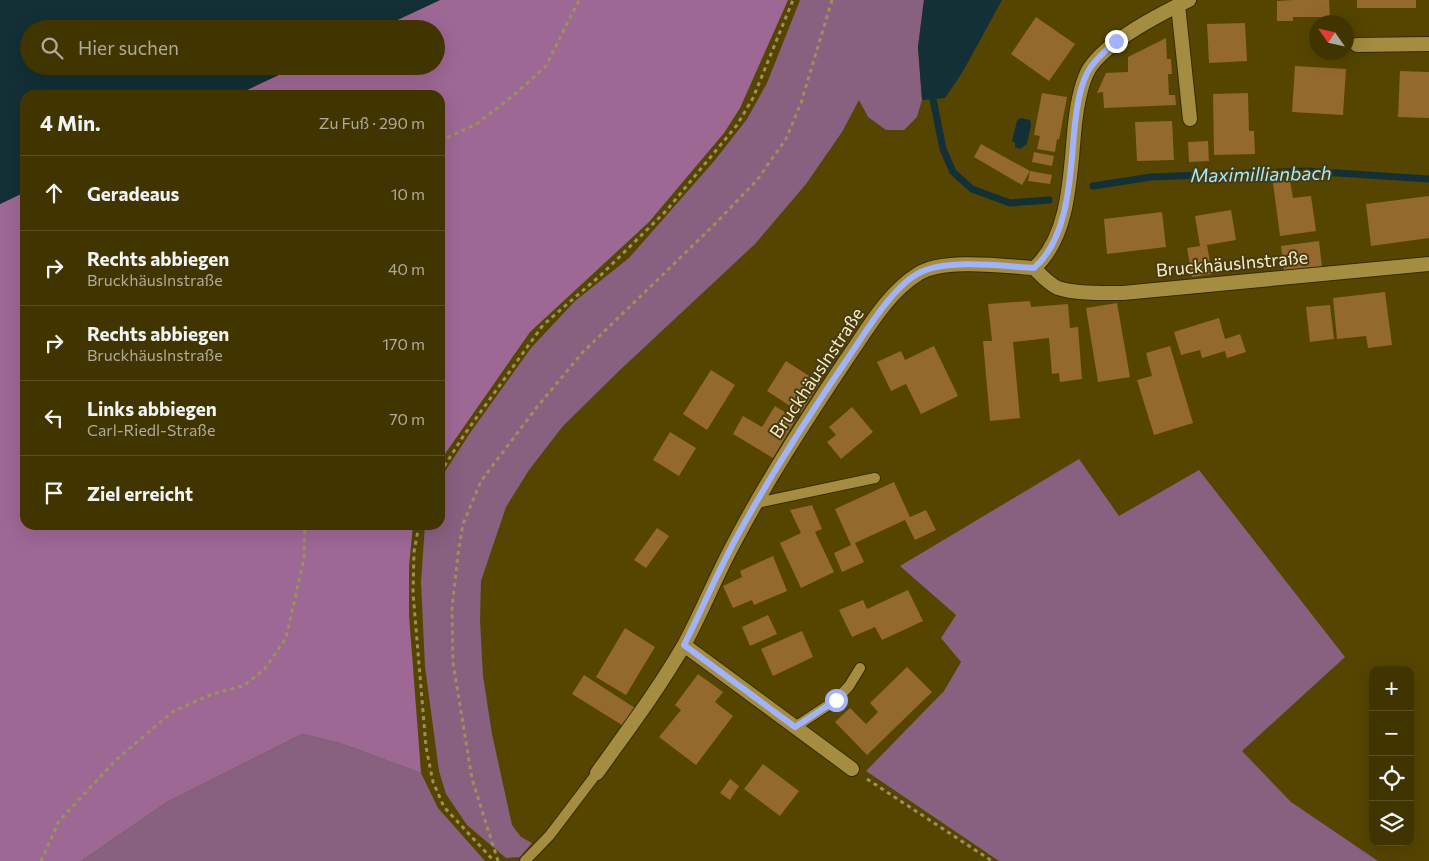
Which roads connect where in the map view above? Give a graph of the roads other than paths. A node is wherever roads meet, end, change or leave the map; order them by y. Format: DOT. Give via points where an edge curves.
graph roads {
  1 [pos="1183,3"];
  2 [pos="1429,44"];
  3 [pos="1357,45"];
  4 [pos="1190,119"];
  5 [pos="1429,264"];
  6 [pos="1034,268"];
  7 [pos="875,478"];
  8 [pos="757,502"];
  9 [pos="684,645"];
  10 [pos="860,668"];
  11 [pos="795,727"];
  12 [pos="852,769"];
  13 [pos="598,773"];
  14 [pos="525,861"];
  1 -- 4 [label="street"];
  1 -- 6 [label="street" via="1116,41 1089,69 1077,110 1065,210 1044,259"];
  2 -- 3 [label="street"];
  5 -- 6 [label="street, Bruckhäuslnstraße" via="1123,293 1058,288"];
  6 -- 8 [label="street, Bruckhäuslnstraße" via="938,266 919,273 902,286 868,326 801,427"];
  7 -- 8 [label="lane"];
  8 -- 9 [label="street, Bruckhäuslnstraße"];
  9 -- 11 [label="street"];
  9 -- 13 [label="street, Bruckhäuslnstraße"];
  10 -- 11 [label="lane" via="836,700"];
  11 -- 12 [label="street"];
  13 -- 14 [label="lane" via="550,835"];
}
